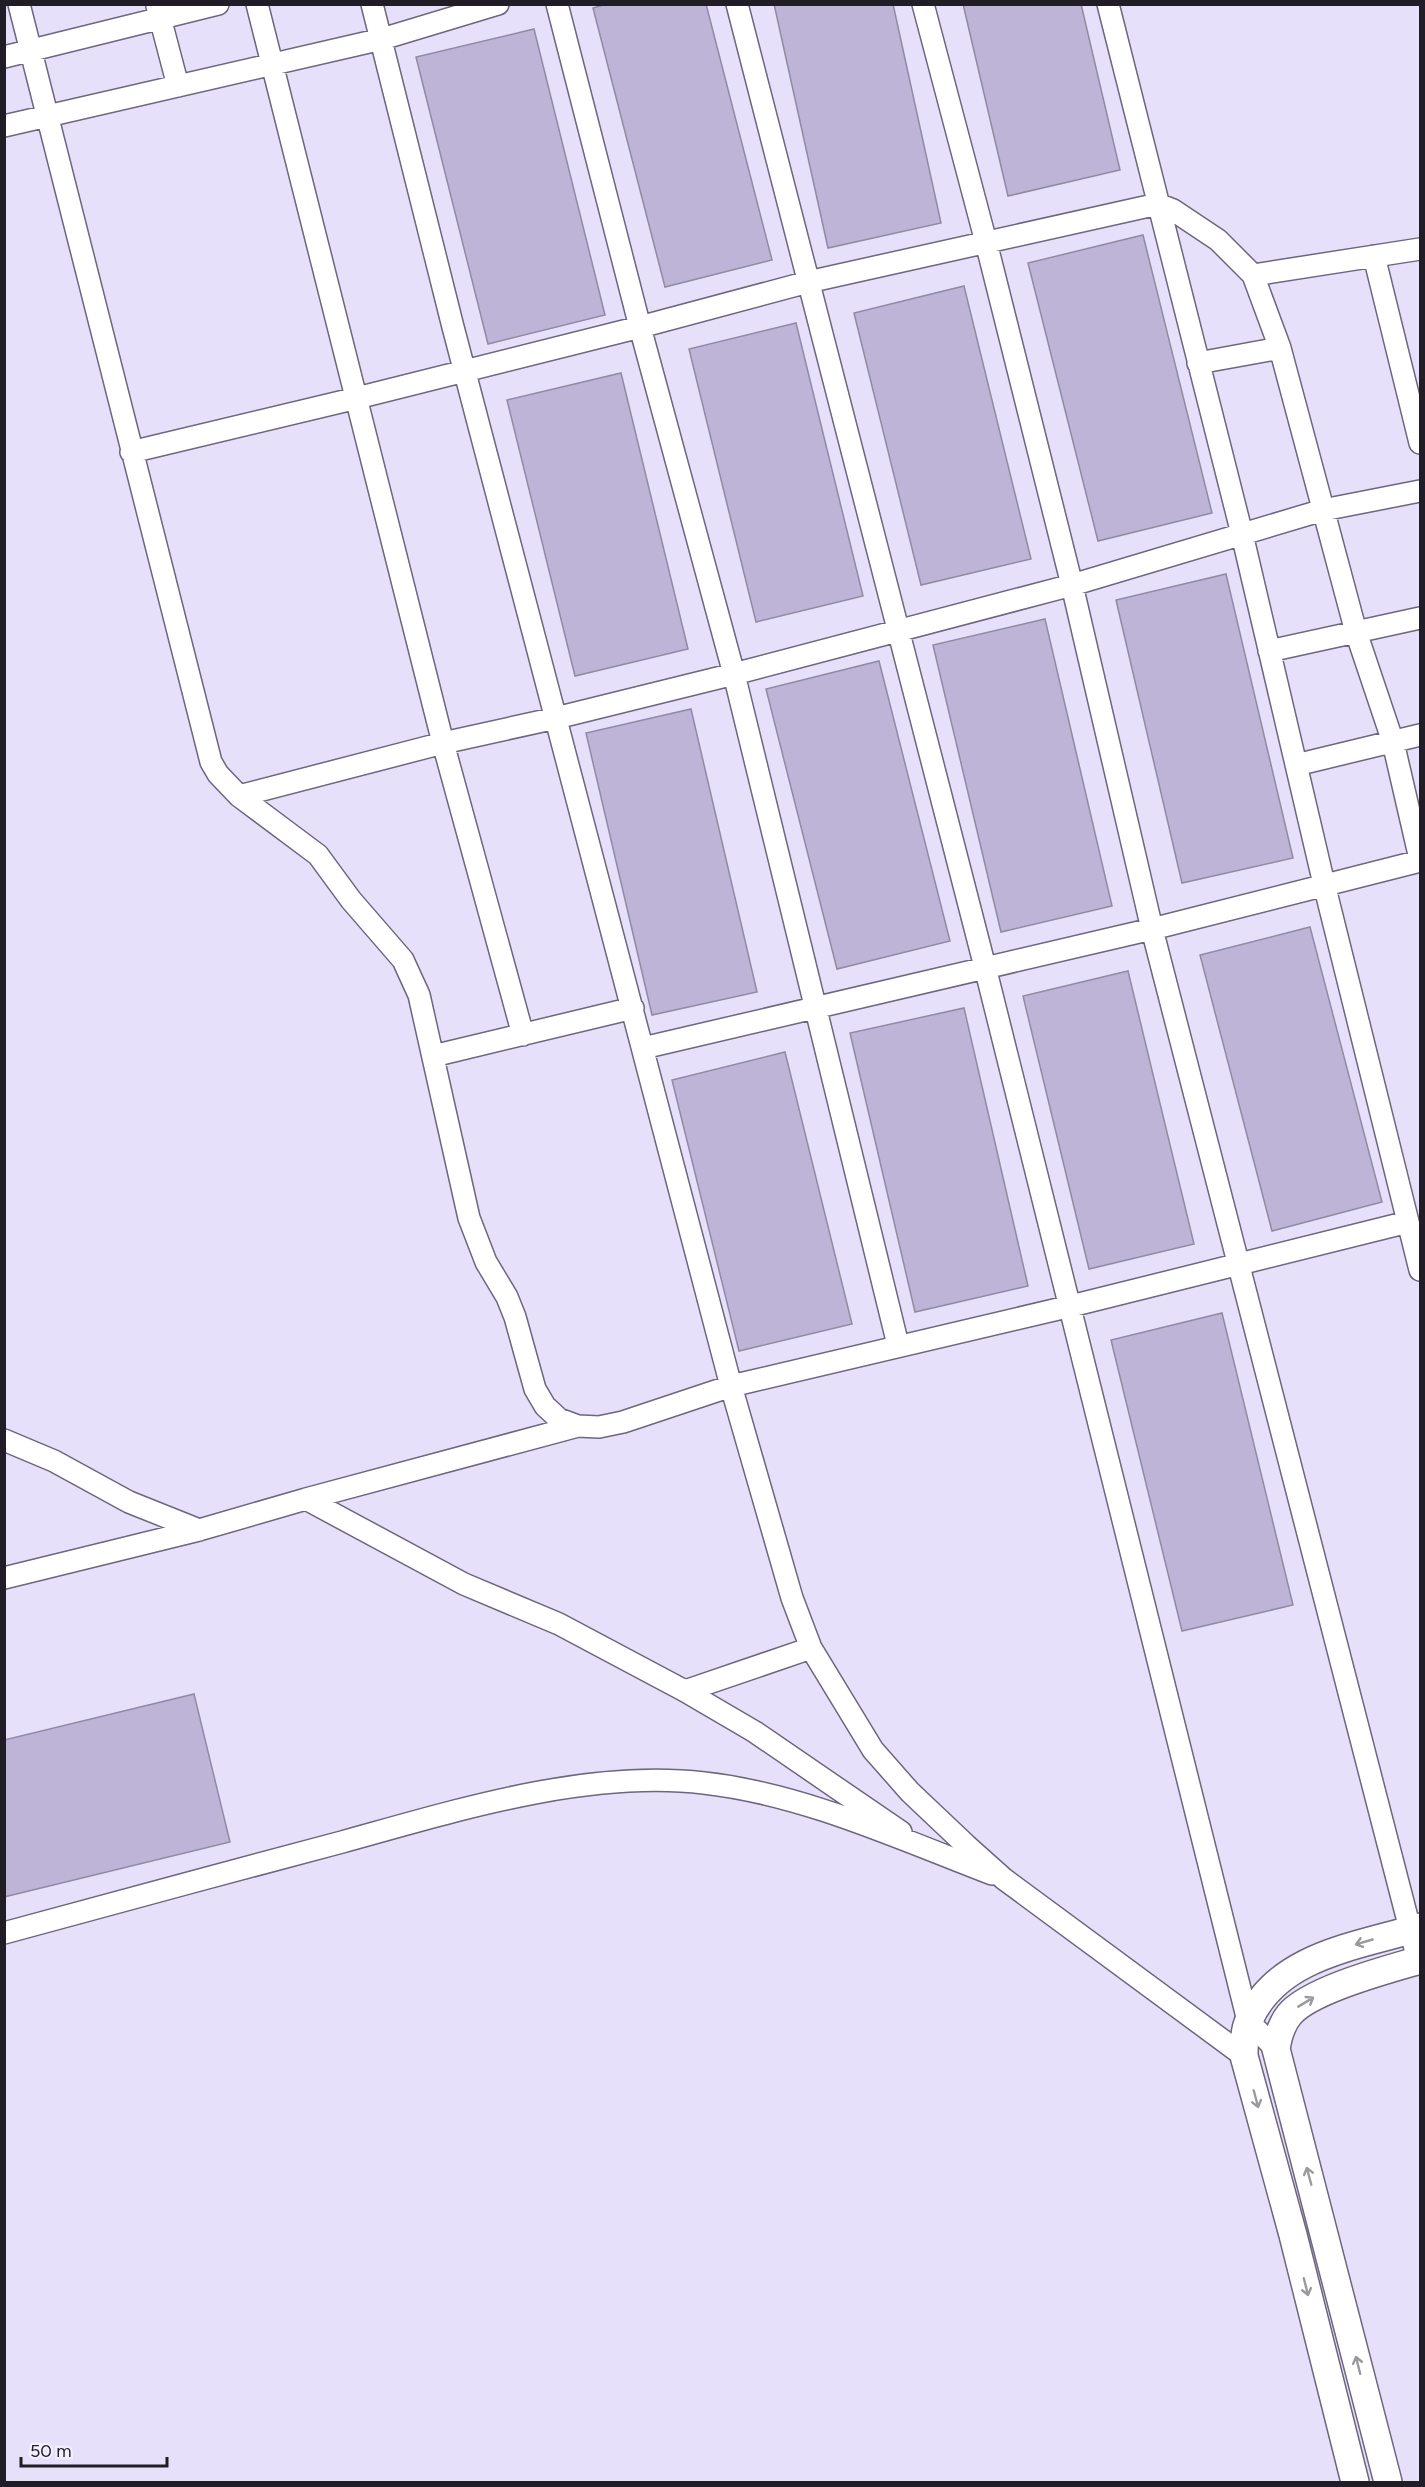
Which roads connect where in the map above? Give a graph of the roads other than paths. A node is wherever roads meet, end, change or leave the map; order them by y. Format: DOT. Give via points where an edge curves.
graph roads {
  1 [pos="19,4"];
  2 [pos="218,4"];
  3 [pos="257,4"];
  4 [pos="372,4"];
  5 [pos="498,4"];
  6 [pos="557,4"];
  7 [pos="736,4"];
  8 [pos="923,4"];
  9 [pos="1108,4"];
  10 [pos="158,11"];
  11 [pos="382,39"];
  12 [pos="32,51"];
  13 [pos="4,57"];
  14 [pos="271,64"];
  15 [pos="178,86"];
  16 [pos="46,117"];
  17 [pos="4,126"];
  18 [pos="1158,204"];
  19 [pos="986,242"];
  20 [pos="1420,249"];
  21 [pos="1374,256"];
  22 [pos="1253,275"];
  23 [pos="808,282"];
  24 [pos="640,327"];
  25 [pos="1280,348"];
  26 [pos="1198,363"];
  27 [pos="465,371"];
  28 [pos="1413,383"];
  29 [pos="357,399"];
  30 [pos="1420,443"];
  31 [pos="131,452"];
  32 [pos="1420,491"];
  33 [pos="1323,510"];
  34 [pos="1242,534"];
  35 [pos="1072,585"];
  36 [pos="1420,618"];
  37 [pos="899,630"];
  38 [pos="1356,632"];
  39 [pos="1269,651"];
  40 [pos="734,674"];
  41 [pos="556,718"];
  42 [pos="1420,735"];
  43 [pos="1393,742"];
  44 [pos="443,743"];
  45 [pos="1296,765"];
  46 [pos="239,796"];
  47 [pos="1420,860"];
  48 [pos="1324,884"];
  49 [pos="1152,929"];
  50 [pos="985,967"];
  51 [pos="633,1008"];
  52 [pos="815,1009"];
  53 [pos="523,1035"];
  54 [pos="643,1048"];
  55 [pos="433,1056"];
  56 [pos="1408,1222"];
  57 [pos="1417,1246"];
  58 [pos="1238,1263"];
  59 [pos="1420,1270"];
  60 [pos="1071,1306"];
  61 [pos="898,1345"];
  62 [pos="731,1386"];
  63 [pos="578,1426"];
  64 [pos="4,1440"];
  65 [pos="306,1499"];
  66 [pos="199,1530"];
  67 [pos="4,1578"];
  68 [pos="811,1648"];
  69 [pos="685,1691"];
  70 [pos="924,1849"];
  71 [pos="1004,1879"];
  72 [pos="1416,1928"];
  73 [pos="4,1933"];
  74 [pos="1419,1960"];
  75 [pos="1248,2021"];
  76 [pos="1276,2049"];
  77 [pos="1244,2056"];
  78 [pos="1369,2410"];
  79 [pos="1339,2418"];
  80 [pos="1355,2482"];
  81 [pos="1388,2482"];
  1 -- 12 [label="street"];
  2 -- 10 [label="street"];
  3 -- 14 [label="street"];
  4 -- 11 [label="street"];
  5 -- 11 [label="street"];
  6 -- 24 [label="street"];
  7 -- 23 [label="street"];
  8 -- 19 [label="street"];
  9 -- 18 [label="street"];
  10 -- 12 [label="street"];
  10 -- 15 [label="street"];
  11 -- 14 [label="street"];
  11 -- 27 [label="street"];
  12 -- 13 [label="street"];
  12 -- 16 [label="street"];
  14 -- 15 [label="street"];
  14 -- 29 [label="street"];
  15 -- 16 [label="street"];
  16 -- 17 [label="street"];
  16 -- 31 [label="street"];
  18 -- 19 [label="street"];
  18 -- 22 [label="street" via="1218,240"];
  18 -- 26 [label="street"];
  19 -- 23 [label="street"];
  19 -- 35 [label="street"];
  20 -- 21 [label="street"];
  21 -- 22 [label="street"];
  21 -- 28 [label="street"];
  22 -- 25 [label="street"];
  23 -- 24 [label="street"];
  23 -- 37 [label="street"];
  24 -- 27 [label="street"];
  24 -- 40 [label="street"];
  25 -- 26 [label="street"];
  25 -- 33 [label="street"];
  26 -- 34 [label="street"];
  27 -- 29 [label="street"];
  27 -- 41 [label="street"];
  28 -- 30 [label="street"];
  29 -- 31 [label="street"];
  29 -- 44 [label="street"];
  31 -- 46 [label="street" via="206,750 218,774"];
  32 -- 33 [label="street"];
  33 -- 34 [label="street"];
  33 -- 38 [label="street"];
  34 -- 35 [label="street"];
  34 -- 39 [label="street"];
  35 -- 37 [label="street"];
  35 -- 49 [label="street"];
  36 -- 38 [label="street"];
  37 -- 40 [label="street"];
  37 -- 50 [label="street"];
  38 -- 39 [label="street"];
  38 -- 43 [label="street"];
  39 -- 45 [label="street"];
  40 -- 41 [label="street"];
  40 -- 52 [label="street"];
  41 -- 44 [label="street"];
  41 -- 51 [label="street"];
  42 -- 43 [label="street"];
  43 -- 45 [label="street"];
  43 -- 47 [label="street"];
  44 -- 46 [label="street"];
  44 -- 53 [label="street"];
  45 -- 48 [label="street"];
  46 -- 55 [label="street" via="318,855 403,960 419,995"];
  47 -- 48 [label="street"];
  48 -- 49 [label="street"];
  48 -- 56 [label="street"];
  49 -- 50 [label="street"];
  49 -- 58 [label="street"];
  50 -- 52 [label="street"];
  50 -- 60 [label="street"];
  51 -- 53 [label="street"];
  51 -- 54 [label="street"];
  52 -- 54 [label="street"];
  52 -- 61 [label="street"];
  53 -- 55 [label="street"];
  54 -- 62 [label="street"];
  55 -- 63 [label="street" via="476,1242 515,1317 535,1389 544,1406 559,1419"];
  56 -- 57 [label="street"];
  56 -- 58 [label="street"];
  57 -- 59 [label="street"];
  58 -- 60 [label="street"];
  58 -- 72 [label="street"];
  60 -- 61 [label="street"];
  60 -- 75 [label="street"];
  61 -- 62 [label="street"];
  62 -- 63 [label="street" via="623,1422"];
  62 -- 68 [label="street" via="792,1598"];
  63 -- 65 [label="street"];
  64 -- 66 [label="street" via="54,1461 129,1502"];
  65 -- 66 [label="street"];
  65 -- 69 [label="street" via="464,1584 559,1624"];
  66 -- 67 [label="street"];
  68 -- 69 [label="street"];
  68 -- 71 [label="street" via="873,1750 910,1792"];
  69 -- 70 [label="street" via="764,1738"];
  70 -- 71 [label="street"];
  70 -- 73 [label="street" via="803,1804 736,1787 671,1780 593,1784 417,1821"];
  71 -- 77 [label="street"];
  72 -- 74 [label="street"];
  72 -- 75 [label="main road, one-way" via="1362,1942 1305,1964 1272,1989"];
  76 -- 74 [label="main road, one-way" via="1280,2031 1299,2005"];
  75 -- 76 [label="street"];
  75 -- 77 [label="main road"];
  78 -- 76 [label="main road, one-way"];
  77 -- 79 [label="main road, one-way"];
  78 -- 79 [label="main road"];
  78 -- 81 [label="main road"];
  79 -- 80 [label="main road"];
}
